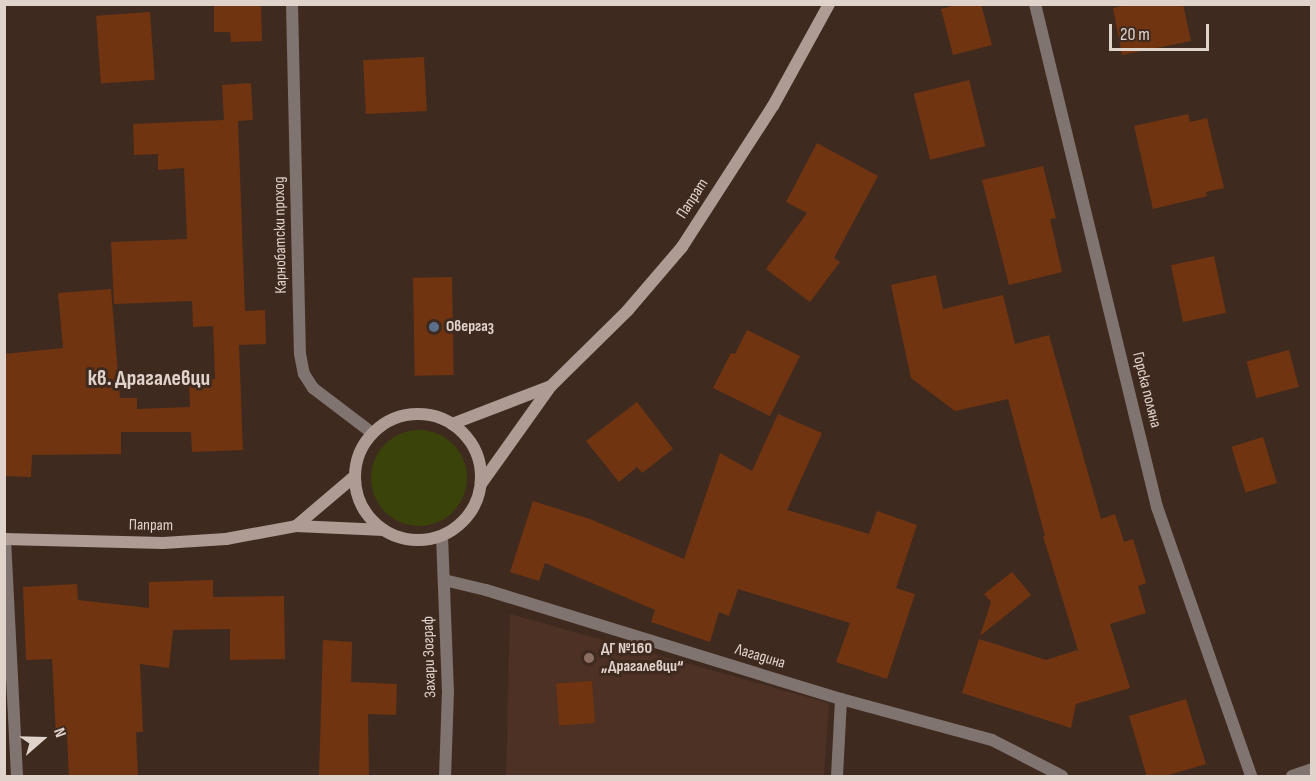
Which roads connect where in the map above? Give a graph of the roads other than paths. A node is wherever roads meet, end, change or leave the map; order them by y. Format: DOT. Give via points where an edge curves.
graph roads {
  1 [pos="292,4"];
  2 [pos="829,4"];
  3 [pos="1035,4"];
  4 [pos="551,386"];
  5 [pos="452,424"];
  6 [pos="372,433"];
  7 [pos="355,476"];
  8 [pos="481,484"];
  9 [pos="296,526"];
  10 [pos="384,531"];
  11 [pos="442,536"];
  12 [pos="5,539"];
  13 [pos="444,580"];
  14 [pos="841,699"];
  15 [pos="1311,769"];
  16 [pos="17,777"];
  17 [pos="445,777"];
  18 [pos="837,777"];
  19 [pos="1062,777"];
  20 [pos="1251,777"];
  21 [pos="1292,777"];
  1 -- 6 [label="street, Карнобатски проход" via="300,354 304,374 313,388"];
  2 -- 4 [label="main road, Папрат" via="773,106 682,247 628,310"];
  3 -- 20 [label="street, Горска поляна" via="1157,507"];
  4 -- 5 [label="main road, Папрат"];
  4 -- 8 [label="main road, Папрат"];
  5 -- 6 [label="main road" via="426,414 411,414 385,423"];
  5 -- 8 [label="main road" via="476,451"];
  6 -- 7 [label="main road" via="357,460"];
  7 -- 9 [label="main road"];
  7 -- 10 [label="main road" via="362,507"];
  8 -- 11 [label="main road" via="469,516"];
  9 -- 10 [label="main road, Папрат"];
  9 -- 12 [label="main road, Папрат" via="199,543"];
  10 -- 11 [label="main road" via="402,539 422,541"];
  11 -- 13 [label="street, Захари Зограф"];
  12 -- 16 [label="street"];
  13 -- 14 [label="street, Лагадина"];
  13 -- 17 [label="street, Захари Зограф" via="448,691"];
  14 -- 18 [label="street"];
  14 -- 19 [label="street, Лагадина" via="992,740"];
  15 -- 21 [label="street"];
}
